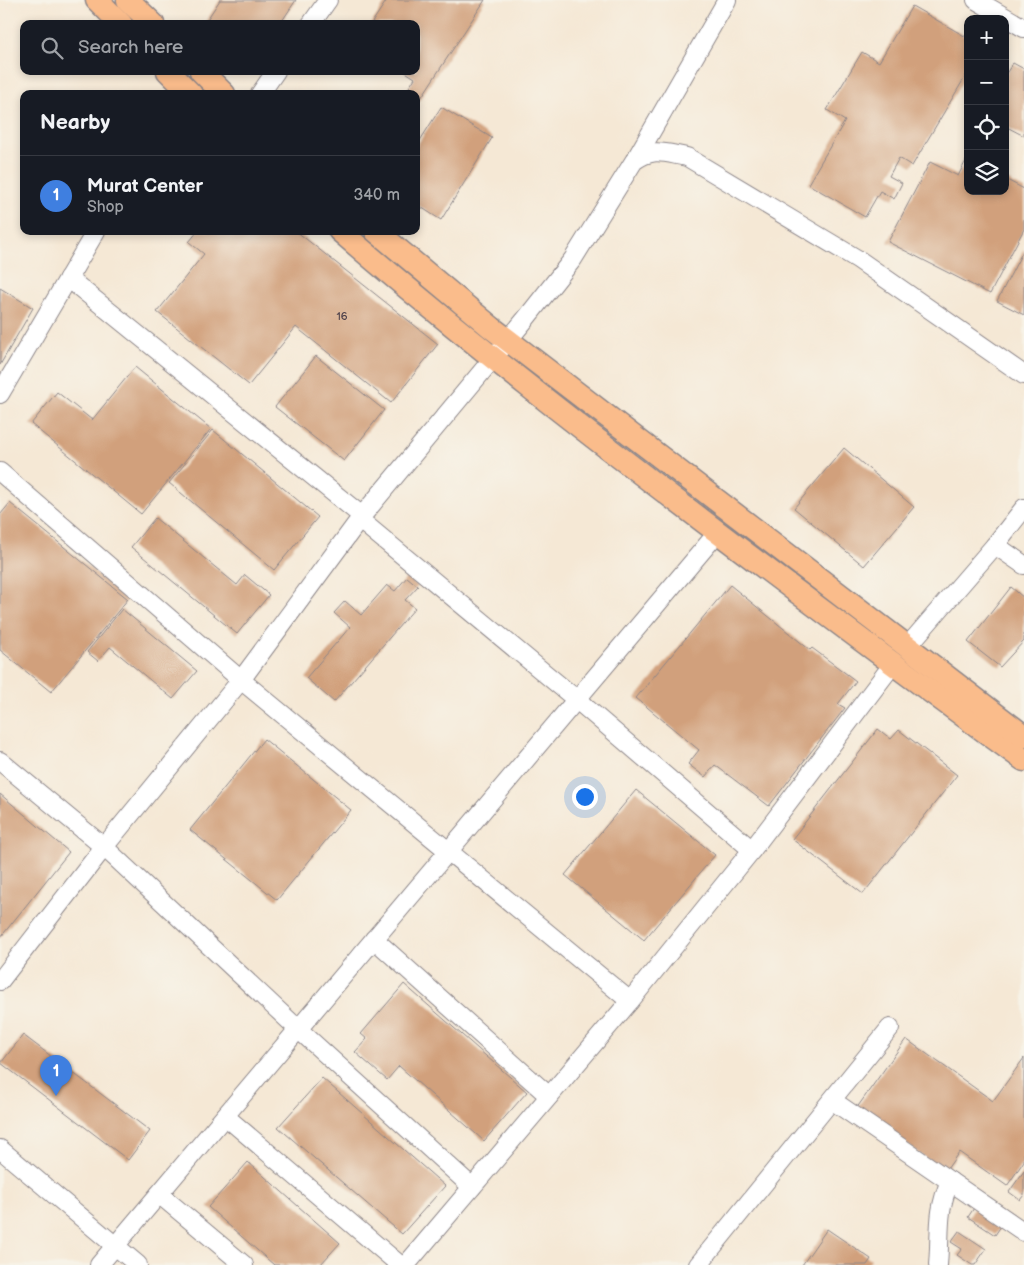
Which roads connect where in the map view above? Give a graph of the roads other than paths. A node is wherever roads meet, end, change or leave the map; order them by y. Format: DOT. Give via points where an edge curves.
graph roads {
  1 [pos="97,0"];
  2 [pos="128,0"];
  3 [pos="328,0"];
  4 [pos="727,0"];
  5 [pos="976,0"];
  6 [pos="117,20"];
  7 [pos="149,20"];
  8 [pos="314,20"];
  9 [pos="1024,28"];
  10 [pos="205,75"];
  11 [pos="273,75"];
  12 [pos="220,90"];
  13 [pos="263,90"];
  14 [pos="634,161"];
  15 [pos="94,235"];
  16 [pos="345,235"];
  17 [pos="381,235"];
  18 [pos="68,278"];
  19 [pos="508,341"];
  20 [pos="493,358"];
  21 [pos="1024,375"];
  22 [pos="0,394"];
  23 [pos="0,472"];
  24 [pos="1024,508"];
  25 [pos="361,518"];
  26 [pos="718,532"];
  27 [pos="995,545"];
  28 [pos="1024,565"];
  29 [pos="907,647"];
  30 [pos="892,664"];
  31 [pos="241,680"];
  32 [pos="577,700"];
  33 [pos="1024,736"];
  34 [pos="1024,760"];
  35 [pos="0,761"];
  36 [pos="104,847"];
  37 [pos="752,850"];
  38 [pos="448,852"];
  39 [pos="374,939"];
  40 [pos="0,981"];
  41 [pos="630,1001"];
  42 [pos="890,1028"];
  43 [pos="298,1029"];
  44 [pos="549,1096"];
  45 [pos="833,1102"];
  46 [pos="225,1116"];
  47 [pos="0,1149"];
  48 [pos="950,1181"];
  49 [pos="472,1187"];
  50 [pos="159,1194"];
  51 [pos="1024,1232"];
  52 [pos="115,1246"];
  53 [pos="98,1265"];
  54 [pos="138,1265"];
  55 [pos="244,1265"];
  56 [pos="400,1265"];
  57 [pos="406,1265"];
  58 [pos="698,1265"];
  59 [pos="938,1265"];
  1 -- 6 [label="main road"];
  2 -- 7 [label="main road"];
  3 -- 8 [label="street"];
  4 -- 14 [label="street"];
  5 -- 9 [label="street"];
  10 -- 12 [label="main road"];
  11 -- 13 [label="street"];
  14 -- 19 [label="street" via="573,260"];
  14 -- 21 [label="street" via="647,152 687,156 859,260"];
  15 -- 18 [label="street"];
  16 -- 20 [label="main road"];
  17 -- 19 [label="main road"];
  18 -- 22 [label="street"];
  18 -- 25 [label="street"];
  19 -- 20 [label="street"];
  19 -- 29 [label="main road"];
  20 -- 25 [label="street"];
  20 -- 26 [label="main road"];
  23 -- 31 [label="street"];
  24 -- 27 [label="street"];
  25 -- 31 [label="street"];
  25 -- 32 [label="street"];
  26 -- 30 [label="main road"];
  26 -- 32 [label="street"];
  27 -- 28 [label="street"];
  27 -- 29 [label="street"];
  29 -- 33 [label="main road"];
  30 -- 34 [label="main road"];
  30 -- 37 [label="street"];
  31 -- 36 [label="street"];
  31 -- 38 [label="street"];
  32 -- 37 [label="street"];
  32 -- 38 [label="street"];
  35 -- 36 [label="street"];
  36 -- 40 [label="street"];
  36 -- 43 [label="street"];
  37 -- 41 [label="street"];
  38 -- 39 [label="street"];
  38 -- 41 [label="street"];
  39 -- 43 [label="street"];
  39 -- 44 [label="street"];
  41 -- 44 [label="street"];
  42 -- 45 [label="street"];
  43 -- 46 [label="street"];
  43 -- 49 [label="street"];
  44 -- 49 [label="street"];
  45 -- 48 [label="street"];
  45 -- 58 [label="street"];
  46 -- 50 [label="street"];
  46 -- 56 [label="street"];
  47 -- 52 [label="street"];
  48 -- 51 [label="street"];
  48 -- 59 [label="street" via="939,1220"];
  49 -- 57 [label="street"];
  50 -- 52 [label="street"];
  50 -- 55 [label="street"];
  52 -- 53 [label="street"];
  52 -- 54 [label="street"];
}
